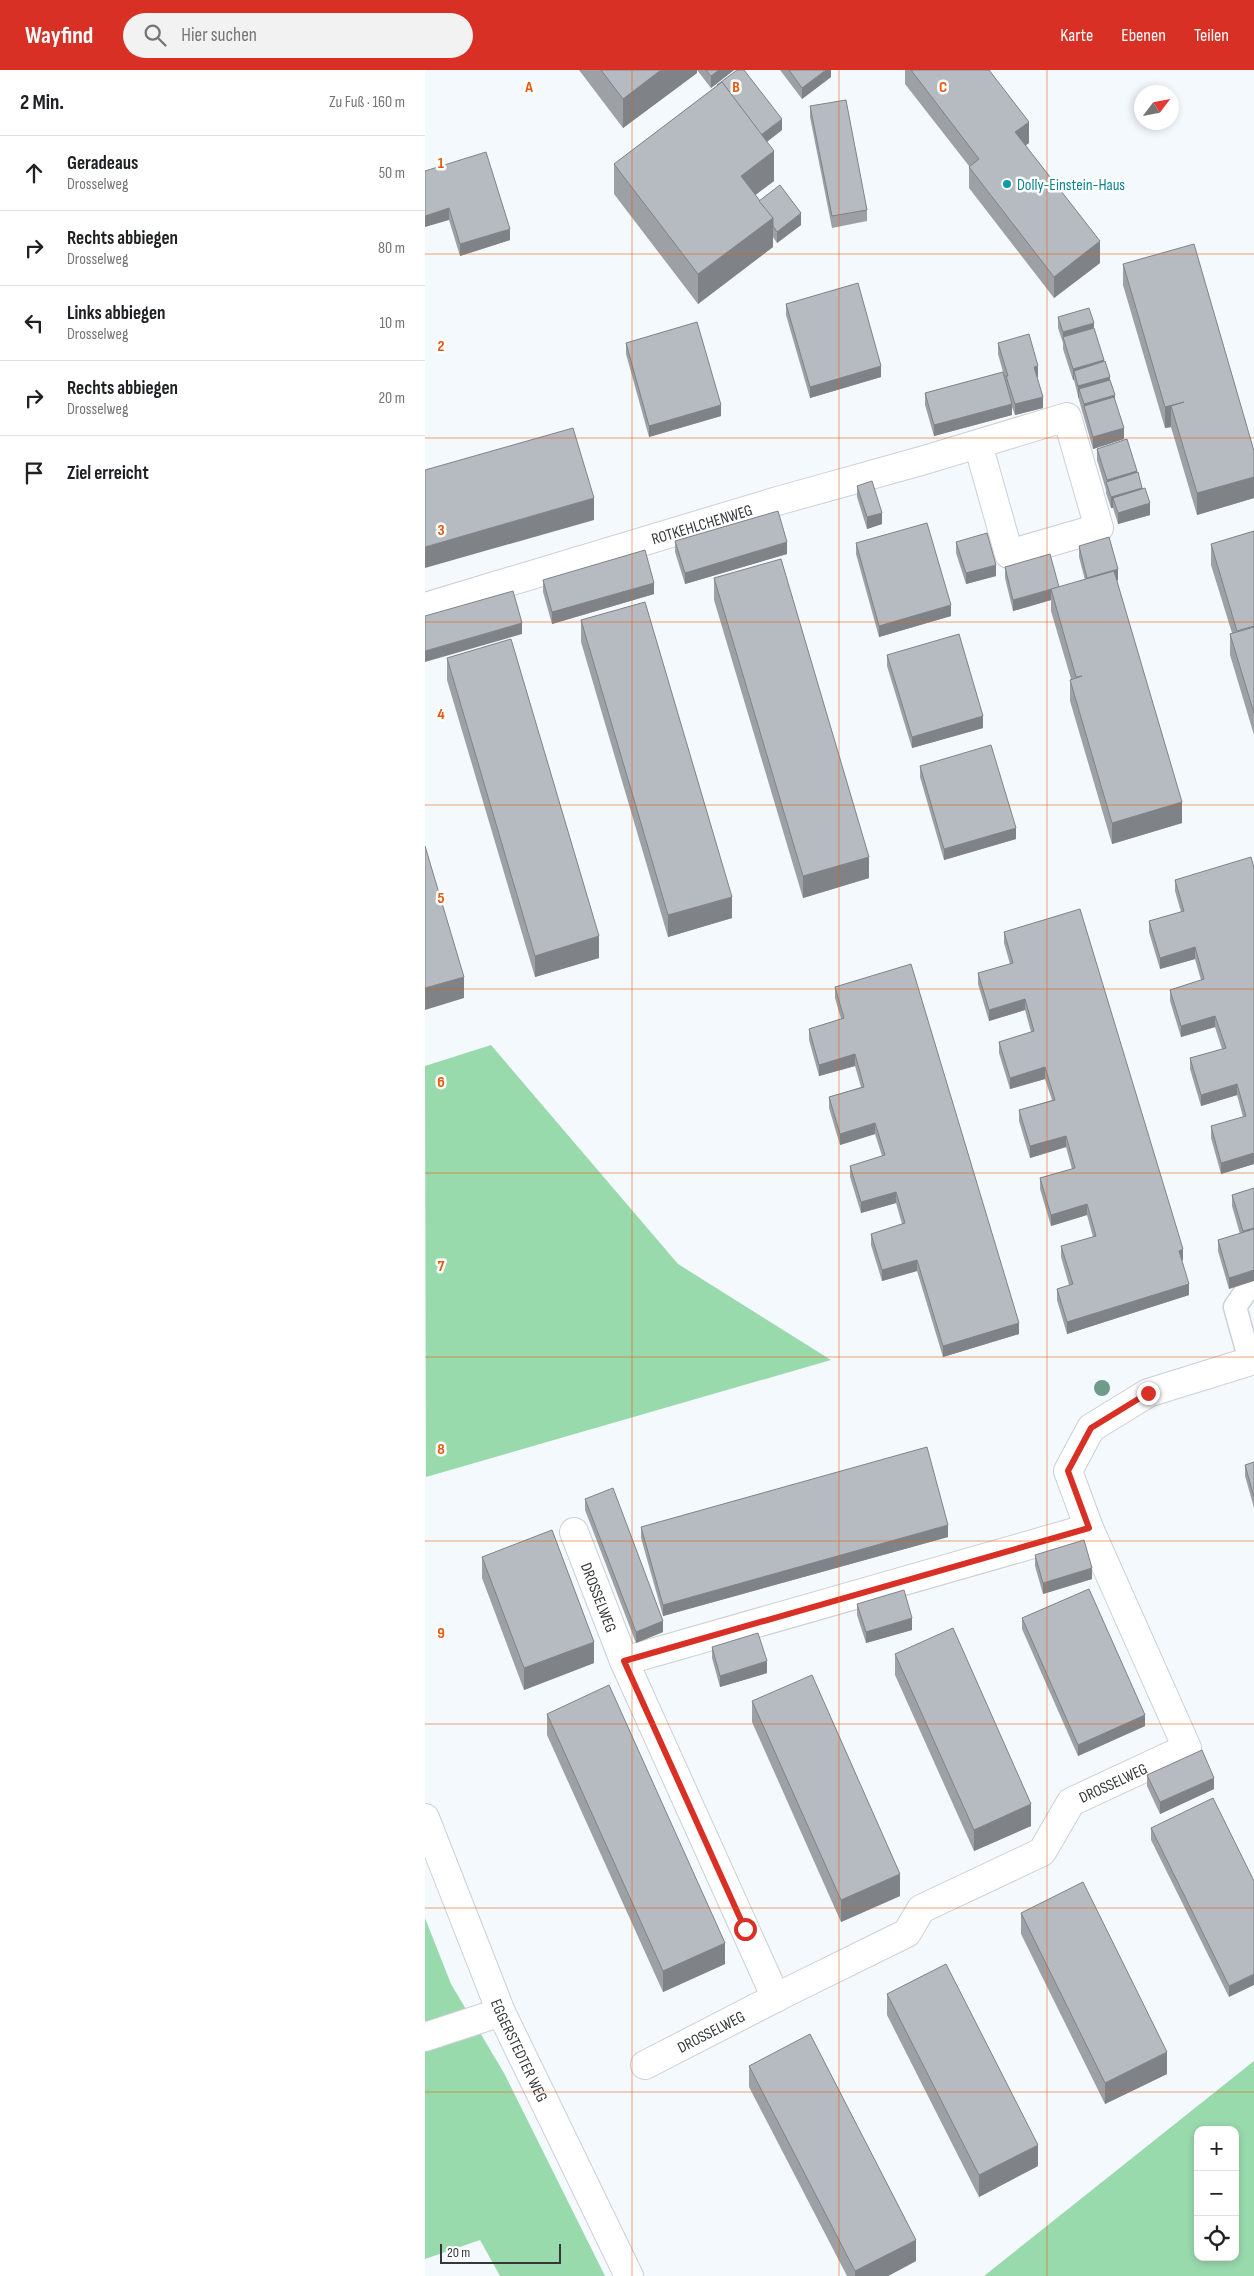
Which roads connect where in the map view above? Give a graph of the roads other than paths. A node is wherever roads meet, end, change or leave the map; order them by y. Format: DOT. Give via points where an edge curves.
graph roads {
  1 [pos="978,444"];
  2 [pos="425,607"];
  3 [pos="1248,1283"];
  4 [pos="1252,1361"];
  5 [pos="1089,1528"];
  6 [pos="574,1532"];
  7 [pos="624,1661"];
  8 [pos="425,1818"];
  9 [pos="777,1998"];
  10 [pos="501,2012"];
  11 [pos="425,2037"];
  12 [pos="645,2066"];
  13 [pos="629,2276"];
  1 -- 1 [label="street, ROTKEHLCHENWEG" via="1067,417 1099,528 1009,554"];
  1 -- 2 [label="street, ROTKEHLCHENWEG"];
  3 -- 4 [label="lane" via="1235,1308"];
  4 -- 5 [label="street, DROSSELWEG" via="1148,1393 1091,1428 1068,1471"];
  5 -- 7 [label="street"];
  5 -- 9 [label="street, DROSSELWEG" via="1187,1748 1071,1802 1042,1852 921,1909 907,1933"];
  6 -- 7 [label="street, DROSSELWEG"];
  7 -- 9 [label="street, DROSSELWEG"];
  8 -- 10 [label="street, EGGERSTEDTER WEG"];
  9 -- 12 [label="street, DROSSELWEG"];
  10 -- 11 [label="street"];
  10 -- 13 [label="street, EGGERSTEDTER WEG"];
}
